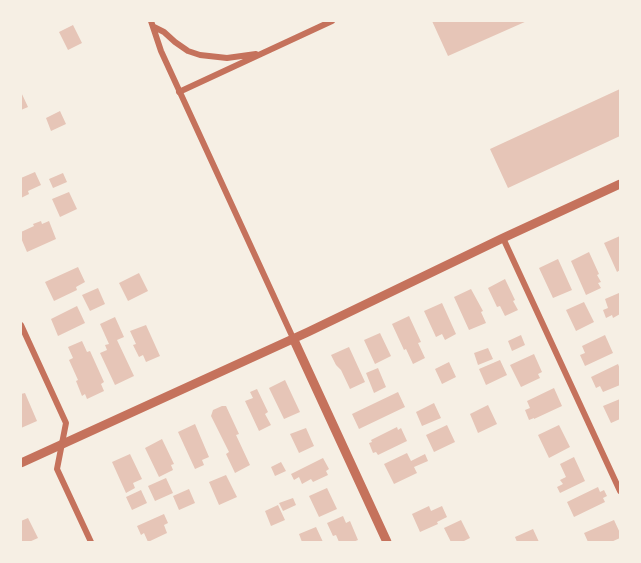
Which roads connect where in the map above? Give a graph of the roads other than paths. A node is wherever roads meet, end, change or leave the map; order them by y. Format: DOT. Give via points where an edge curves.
graph roads {
  1 [pos="332,21"];
  2 [pos="153,24"];
  3 [pos="262,54"];
  4 [pos="179,92"];
  5 [pos="620,184"];
  6 [pos="503,238"];
  7 [pos="21,325"];
  8 [pos="293,338"];
  9 [pos="62,444"];
  10 [pos="21,463"];
  11 [pos="620,490"];
  12 [pos="91,542"];
  13 [pos="387,542"];
  1 -- 3 [label="street"];
  2 -- 3 [label="street" via="188,51 200,55 227,58"];
  2 -- 4 [label="street"];
  3 -- 4 [label="street"];
  4 -- 8 [label="street"];
  5 -- 6 [label="street"];
  6 -- 8 [label="street"];
  6 -- 11 [label="street"];
  7 -- 9 [label="street" via="66,423"];
  8 -- 9 [label="street"];
  8 -- 13 [label="street"];
  9 -- 10 [label="street"];
  9 -- 12 [label="street" via="57,469"];
}
